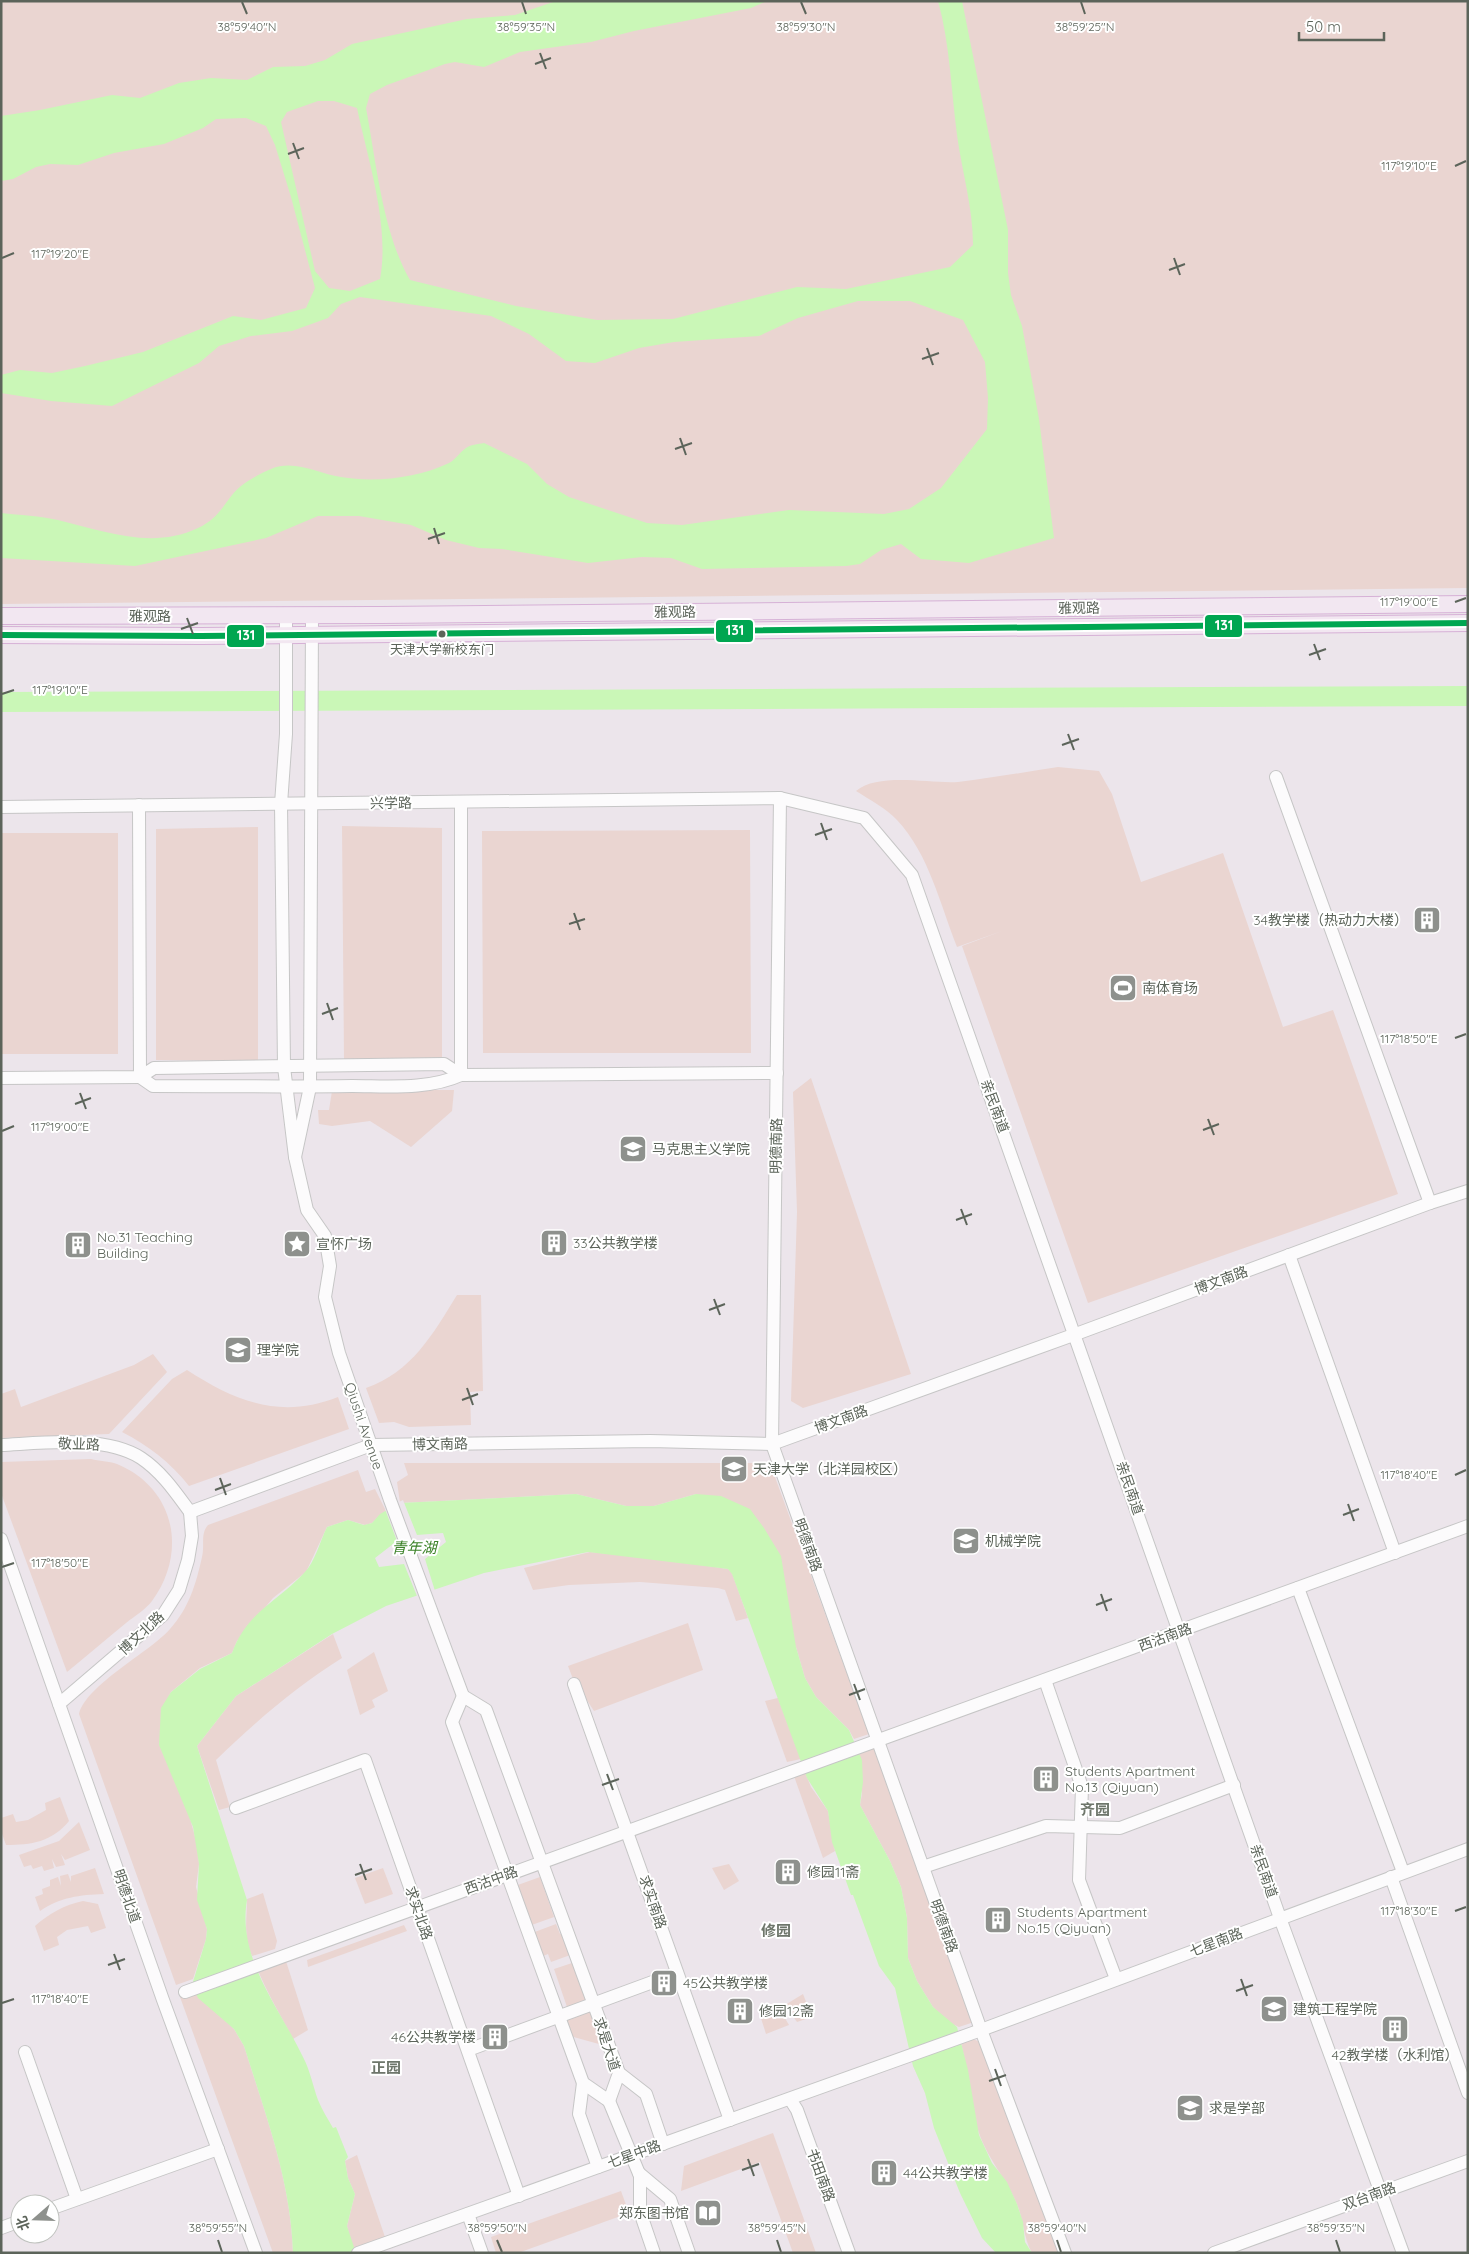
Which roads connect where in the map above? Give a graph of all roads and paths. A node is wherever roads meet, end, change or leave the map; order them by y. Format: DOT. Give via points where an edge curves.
graph roads {
  1 [pos="1468,604"];
  2 [pos="286,615"];
  3 [pos="312,615"];
  4 [pos="1,616"];
  5 [pos="1468,623"];
  6 [pos="286,634"];
  7 [pos="313,634"];
  8 [pos="1,635"];
  9 [pos="1276,777"];
  10 [pos="780,798"];
  11 [pos="461,802"];
  12 [pos="281,804"];
  13 [pos="312,804"];
  14 [pos="139,805"];
  15 [pos="1,807"];
  16 [pos="284,1067"];
  17 [pos="310,1068"];
  18 [pos="776,1073"];
  19 [pos="461,1075"];
  20 [pos="140,1077"];
  21 [pos="1,1078"];
  22 [pos="286,1087"];
  23 [pos="310,1087"];
  24 [pos="295,1156"];
  25 [pos="1468,1191"];
  26 [pos="1430,1203"];
  27 [pos="1289,1255"];
  28 [pos="1076,1334"];
  29 [pos="772,1444"];
  30 [pos="1,1445"];
  31 [pos="371,1445"];
  32 [pos="190,1512"];
  33 [pos="1468,1526"];
  34 [pos="1,1539"];
  35 [pos="1395,1552"];
  36 [pos="1298,1588"];
  37 [pos="1180,1631"];
  38 [pos="1045,1680"];
  39 [pos="574,1684"];
  40 [pos="463,1696"];
  41 [pos="59,1704"];
  42 [pos="877,1739"];
  43 [pos="798,1769"];
  44 [pos="1234,1785"];
  45 [pos="236,1808"];
  46 [pos="1081,1827"];
  47 [pos="628,1830"];
  48 [pos="1468,1849"];
  49 [pos="542,1862"];
  50 [pos="922,1867"];
  51 [pos="1397,1874"];
  52 [pos="508,1875"];
  53 [pos="417,1908"];
  54 [pos="1280,1918"];
  55 [pos="677,1973"];
  56 [pos="1116,1979"];
  57 [pos="184,1992"];
  58 [pos="594,2003"];
  59 [pos="559,2017"];
  60 [pos="981,2030"];
  61 [pos="468,2050"];
  62 [pos="25,2052"];
  63 [pos="902,2058"];
  64 [pos="619,2073"];
  65 [pos="583,2083"];
  66 [pos="1468,2093"];
  67 [pos="790,2099"];
  68 [pos="609,2100"];
  69 [pos="730,2120"];
  70 [pos="663,2144"];
  71 [pos="218,2149"];
  72 [pos="631,2155"];
  73 [pos="1468,2161"];
  74 [pos="598,2167"];
  75 [pos="639,2173"];
  76 [pos="1380,2192"];
  77 [pos="519,2196"];
  78 [pos="77,2199"];
  79 [pos="60,2205"];
  80 [pos="468,2214"];
  81 [pos="1236,2249"];
  82 [pos="362,2251"];
  83 [pos="256,2253"];
  84 [pos="482,2253"];
  85 [pos="654,2253"];
  86 [pos="689,2253"];
  87 [pos="849,2253"];
  88 [pos="1065,2253"];
  89 [pos="1214,2253"];
  90 [pos="1403,2253"];
  1 -- 3 [label="main road, 雅观路"];
  2 -- 3 [label="main road, 雅观路"];
  2 -- 4 [label="main road, 雅观路"];
  2 -- 6 [label="street, Qiushi Avenue"];
  3 -- 7 [label="street"];
  5 -- 7 [label="main road, 雅观路"];
  6 -- 7 [label="main road, 雅观路"];
  6 -- 8 [label="main road, 雅观路"];
  6 -- 12 [label="street, Qiushi Avenue" via="286,734"];
  7 -- 13 [label="street"];
  9 -- 26 [label="street"];
  10 -- 11 [label="street, 兴学路"];
  10 -- 18 [label="street, 明德南路"];
  10 -- 28 [label="street, 亲民南道" via="864,818 912,875"];
  11 -- 13 [label="street, 兴学路"];
  11 -- 19 [label="street"];
  12 -- 13 [label="street, 兴学路"];
  12 -- 14 [label="street, 兴学路"];
  12 -- 16 [label="street, Qiushi Avenue"];
  13 -- 17 [label="street"];
  14 -- 15 [label="street, 兴学路"];
  14 -- 20 [label="street"];
  16 -- 17 [label="street"];
  16 -- 20 [label="street" via="154,1068"];
  16 -- 22 [label="street, Qiushi Avenue"];
  17 -- 19 [label="street" via="444,1064"];
  17 -- 23 [label="street"];
  18 -- 19 [label="street"];
  18 -- 29 [label="street, 明德南路"];
  19 -- 23 [label="street" via="444,1083"];
  20 -- 21 [label="street"];
  20 -- 22 [label="street" via="153,1086"];
  22 -- 23 [label="street"];
  22 -- 24 [label="street, Qiushi Avenue"];
  23 -- 24 [label="street"];
  24 -- 31 [label="street, Qiushi Avenue" via="307,1210 325,1236 330,1266 325,1297 339,1353"];
  25 -- 26 [label="street, 博文南路"];
  26 -- 27 [label="street, 博文南路"];
  27 -- 28 [label="street, 博文南路"];
  27 -- 35 [label="street"];
  28 -- 29 [label="street, 博文南路"];
  28 -- 37 [label="street, 亲民南道"];
  29 -- 31 [label="street, 博文南路" via="650,1441"];
  29 -- 42 [label="street, 明德南路"];
  30 -- 32 [label="street, 敬业路" via="110,1445 141,1458 166,1480"];
  31 -- 32 [label="street, 博文南路"];
  31 -- 40 [label="street, Qiushi Avenue"];
  32 -- 41 [label="street, 博文北路" via="192,1536 188,1560 179,1590 163,1615"];
  33 -- 35 [label="street, 西沽南路"];
  34 -- 41 [label="street, 明德北道"];
  35 -- 36 [label="street, 西沽南路"];
  36 -- 37 [label="street, 西沽南路"];
  36 -- 51 [label="street"];
  37 -- 38 [label="street, 西沽南路"];
  37 -- 44 [label="street, 亲民南道"];
  38 -- 42 [label="street, 西沽南路"];
  38 -- 46 [label="street" via="1082,1787"];
  39 -- 47 [label="street, 求实南路"];
  40 -- 49 [label="street, 求是大道" via="486,1710"];
  40 -- 52 [label="street" via="452,1722"];
  41 -- 71 [label="street, 明德北道"];
  42 -- 43 [label="street, 西沽南路"];
  42 -- 50 [label="street, 明德南路"];
  43 -- 47 [label="street, 西沽中路"];
  44 -- 46 [label="street" via="1120,1828"];
  44 -- 54 [label="street, 亲民南道"];
  45 -- 53 [label="street, 求实北路" via="365,1760"];
  46 -- 50 [label="street" via="1046,1826"];
  46 -- 56 [label="street" via="1079,1880"];
  47 -- 49 [label="street, 西沽中路"];
  47 -- 55 [label="street, 求实南路"];
  48 -- 51 [label="street, 七星南路"];
  49 -- 52 [label="street, 西沽中路"];
  49 -- 58 [label="street, 求是大道"];
  50 -- 60 [label="street, 明德南路"];
  51 -- 54 [label="street, 七星南路"];
  51 -- 66 [label="street"];
  52 -- 53 [label="street, 西沽中路"];
  52 -- 59 [label="street"];
  53 -- 57 [label="street, 西沽中路"];
  53 -- 61 [label="street, 求实北路"];
  54 -- 56 [label="street, 七星南路"];
  54 -- 76 [label="street, 亲民南道"];
  55 -- 58 [label="street"];
  55 -- 69 [label="street, 求实南路"];
  56 -- 60 [label="street, 七星南路"];
  58 -- 59 [label="street"];
  58 -- 64 [label="street, 求是大道"];
  59 -- 61 [label="street"];
  59 -- 65 [label="street"];
  60 -- 63 [label="street, 七星南路"];
  60 -- 88 [label="street, 明德南路"];
  61 -- 77 [label="street, 求实北路"];
  62 -- 78 [label="street"];
  63 -- 67 [label="street, 七星中路"];
  64 -- 68 [label="street, 求是大道"];
  64 -- 70 [label="street" via="646,2094"];
  65 -- 68 [label="street"];
  65 -- 74 [label="street" via="579,2114"];
  67 -- 69 [label="street, 七星中路"];
  67 -- 87 [label="street, 书田南路" via="797,2110"];
  68 -- 72 [label="street"];
  69 -- 70 [label="street, 七星中路"];
  70 -- 72 [label="street, 七星中路"];
  71 -- 78 [label="street"];
  71 -- 83 [label="street, 明德北道"];
  72 -- 74 [label="street, 七星中路"];
  72 -- 75 [label="street"];
  73 -- 76 [label="street, 双台南路"];
  74 -- 77 [label="street, 七星中路"];
  75 -- 85 [label="street" via="640,2212"];
  75 -- 86 [label="street" via="670,2199"];
  76 -- 81 [label="street, 双台南路"];
  76 -- 90 [label="street, 亲民南道"];
  77 -- 80 [label="street, 七星中路"];
  78 -- 79 [label="street"];
  80 -- 82 [label="street, 七星中路"];
  80 -- 84 [label="street"];
  81 -- 89 [label="street, 双台南路"];
}
